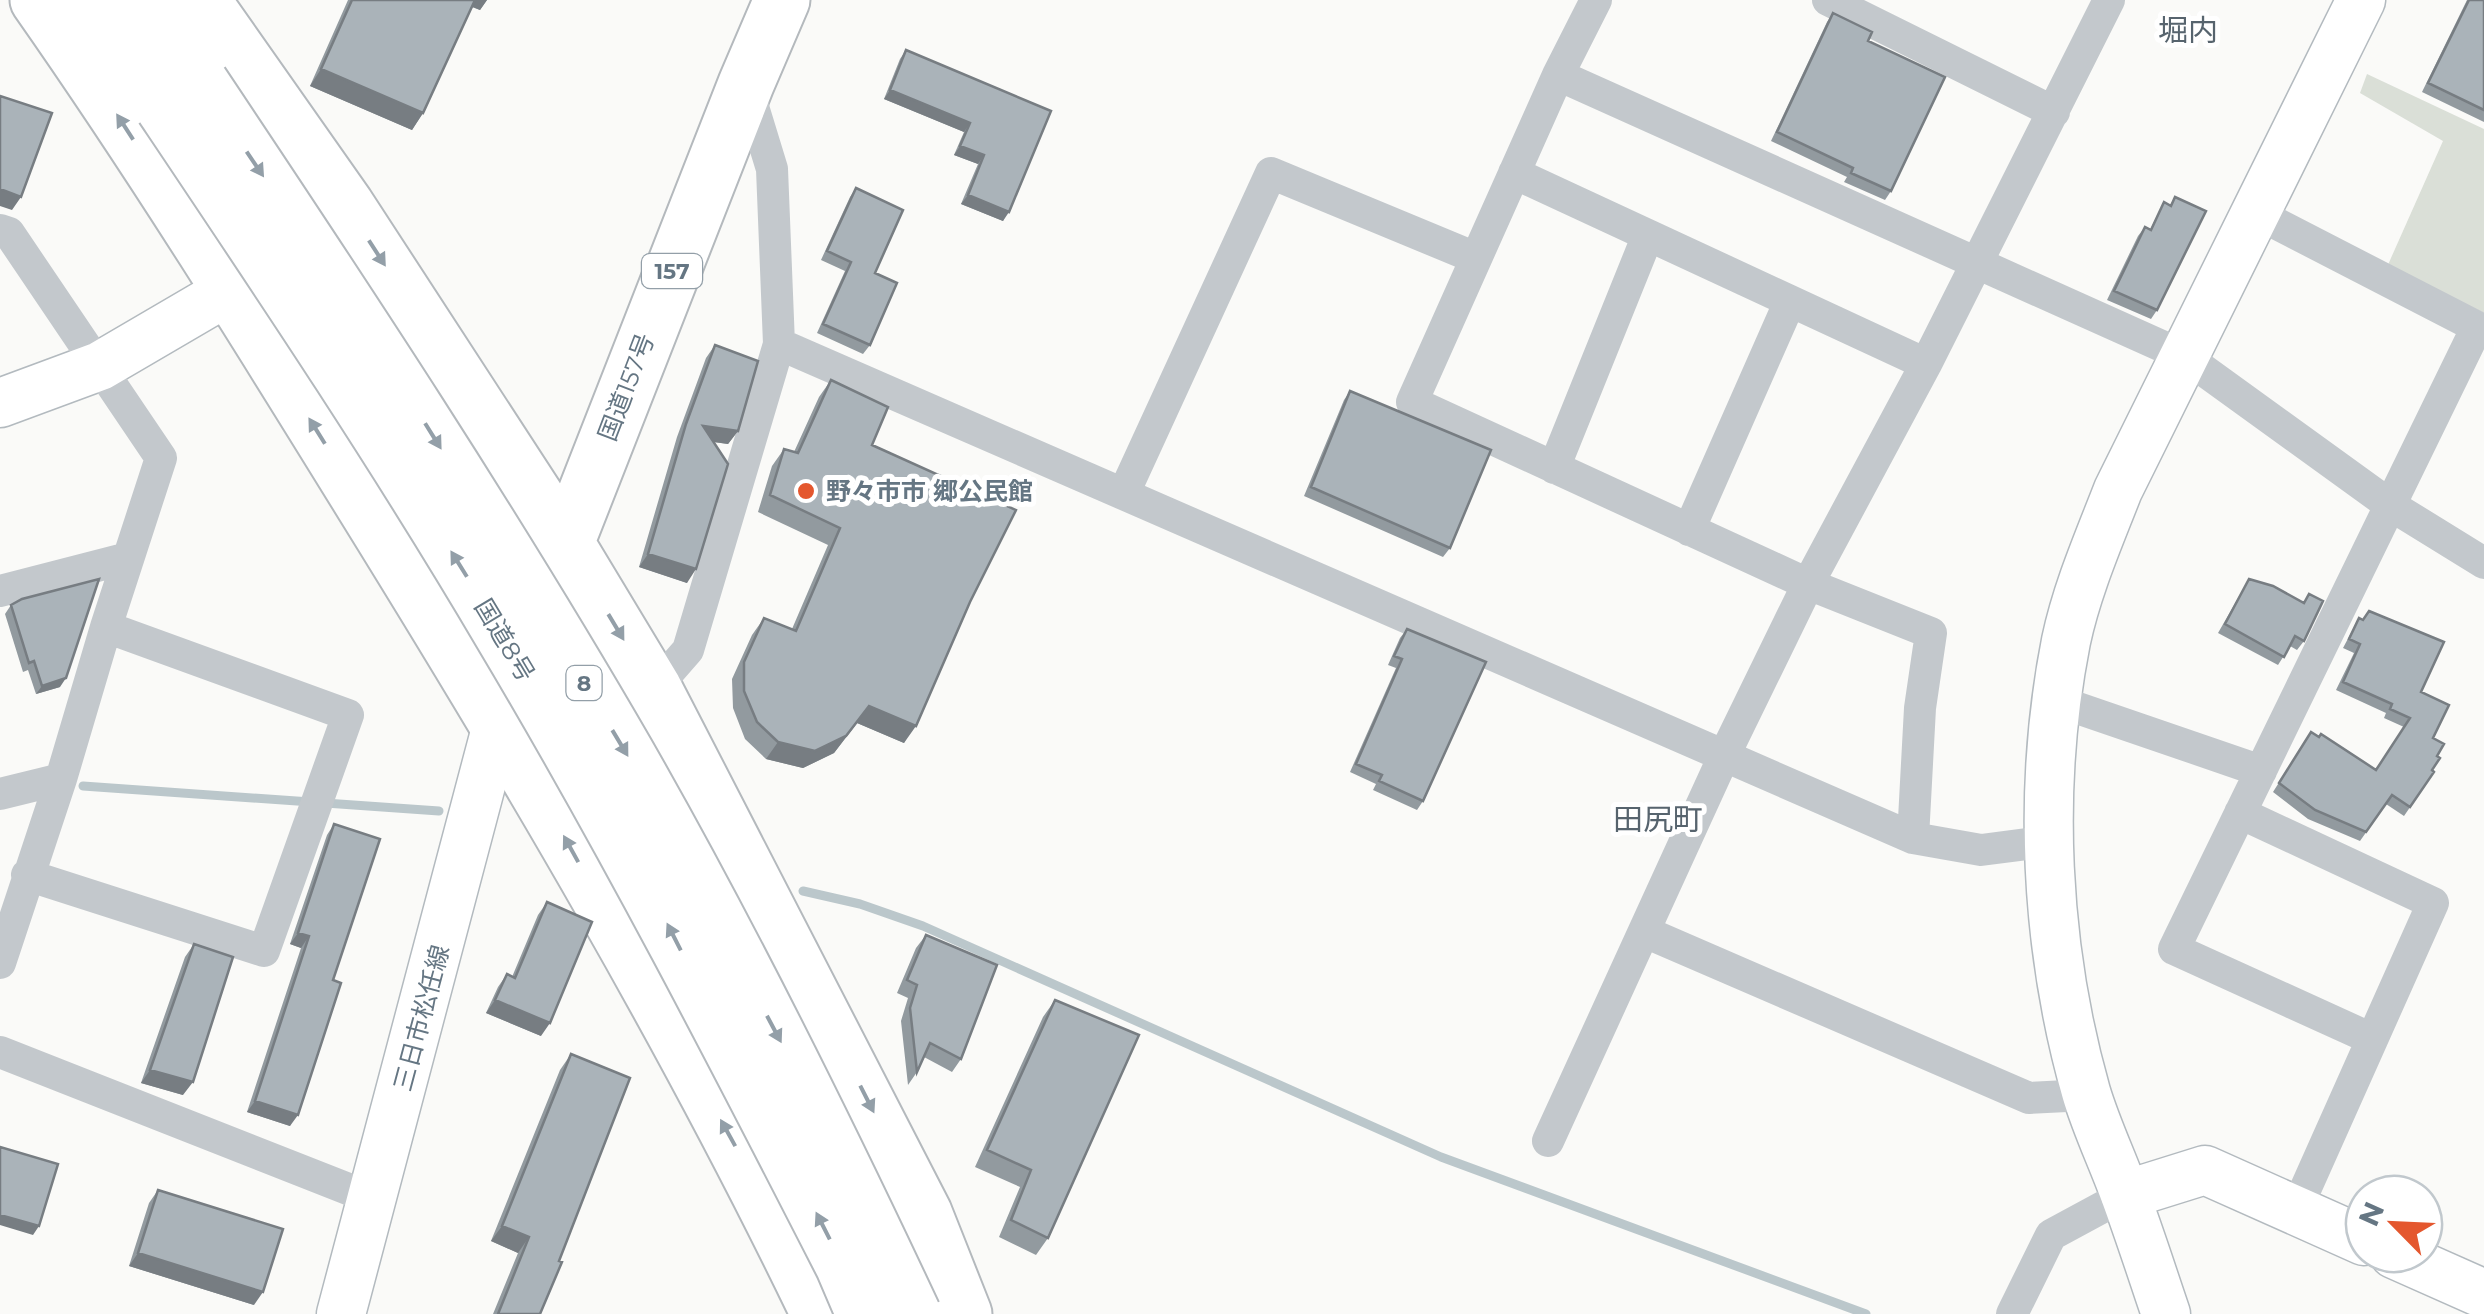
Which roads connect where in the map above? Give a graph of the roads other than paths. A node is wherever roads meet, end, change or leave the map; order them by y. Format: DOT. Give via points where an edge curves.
graph roads {
  1 [pos="38,0"];
  2 [pos="88,0"];
  3 [pos="143,0"];
  4 [pos="202,0"];
  5 [pos="782,0"];
  6 [pos="1596,0"];
  7 [pos="1828,0"];
  8 [pos="2109,0"];
  9 [pos="2361,0"];
  10 [pos="1558,75"];
  11 [pos="746,84"];
  12 [pos="182,95"];
  13 [pos="2054,112"];
  14 [pos="1514,173"];
  15 [pos="346,205"];
  16 [pos="2256,212"];
  17 [pos="0,230"];
  18 [pos="1648,234"];
  19 [pos="1476,258"];
  20 [pos="1975,264"];
  21 [pos="230,290"];
  22 [pos="1790,300"];
  23 [pos="2480,328"];
  24 [pos="779,344"];
  25 [pos="2184,356"];
  26 [pos="1926,364"];
  27 [pos="100,366"];
  28 [pos="0,403"];
  29 [pos="1554,468"];
  30 [pos="1124,494"];
  31 [pos="2390,505"];
  32 [pos="1690,530"];
  33 [pos="566,543"];
  34 [pos="128,558"];
  35 [pos="2484,563"];
  36 [pos="1808,584"];
  37 [pos="0,591"];
  38 [pos="106,628"];
  39 [pos="654,689"];
  40 [pos="2056,700"];
  41 [pos="498,722"];
  42 [pos="1724,756"];
  43 [pos="2261,771"];
  44 [pos="62,779"];
  45 [pos="0,794"];
  46 [pos="2240,813"];
  47 [pos="1912,838"];
  48 [pos="2050,841"];
  49 [pos="27,875"];
  50 [pos="1645,932"];
  51 [pos="0,963"];
  52 [pos="2372,1038"];
  53 [pos="0,1052"];
  54 [pos="2087,1095"];
  55 [pos="1548,1141"];
  56 [pos="2125,1194"];
  57 [pos="371,1198"];
  58 [pos="2296,1210"];
  59 [pos="2344,1231"];
  60 [pos="2439,1274"];
  61 [pos="2484,1294"];
  62 [pos="341,1314"];
  63 [pos="819,1314"];
  64 [pos="864,1314"];
  65 [pos="913,1314"];
  66 [pos="964,1314"];
  67 [pos="2012,1314"];
  68 [pos="2166,1314"];
  21 -- 1 [label="highway, one-way"];
  2 -- 12 [label="highway, 国道8号 / 8"];
  3 -- 12 [label="highway, 国道8号 / 8"];
  4 -- 15 [label="highway"];
  5 -- 11 [label="highway, 国道157号 / 157"];
  6 -- 10 [label="street"];
  7 -- 13 [label="street"];
  8 -- 13 [label="street"];
  9 -- 16 [label="street"];
  10 -- 14 [label="street"];
  10 -- 20 [label="street"];
  11 -- 24 [label="street" via="772,169"];
  11 -- 33 [label="highway, 国道157号 / 157"];
  64 -- 12 [label="highway, 国道8号 / 8, one-way, bridge" via="652,894 502,632 330,357"];
  12 -- 65 [label="highway, 国道8号 / 8, one-way, bridge" via="392,371 509,556 628,756 806,1092"];
  13 -- 20 [label="street"];
  14 -- 18 [label="street"];
  14 -- 19 [label="street"];
  15 -- 21 [label="street"];
  15 -- 33 [label="highway, one-way"];
  16 -- 23 [label="street"];
  16 -- 25 [label="street"];
  17 -- 27 [label="street" via="9,233"];
  18 -- 22 [label="street"];
  18 -- 29 [label="street"];
  19 -- 29 [label="street" via="1412,402"];
  19 -- 30 [label="street" via="1271,173"];
  20 -- 25 [label="street"];
  20 -- 26 [label="street"];
  21 -- 27 [label="street"];
  41 -- 21 [label="highway, one-way"];
  22 -- 26 [label="street"];
  22 -- 32 [label="street"];
  23 -- 31 [label="street"];
  24 -- 30 [label="street"];
  24 -- 39 [label="street" via="688,650"];
  25 -- 31 [label="street"];
  25 -- 40 [label="street" via="2089,564"];
  26 -- 36 [label="street"];
  27 -- 28 [label="street"];
  27 -- 34 [label="street" via="161,458"];
  29 -- 32 [label="street"];
  30 -- 42 [label="street"];
  31 -- 35 [label="street"];
  31 -- 43 [label="street"];
  32 -- 36 [label="street"];
  33 -- 39 [label="highway, 8, one-way"];
  33 -- 41 [label="highway, 国道157号 / 157"];
  34 -- 37 [label="street"];
  34 -- 38 [label="street"];
  36 -- 42 [label="street"];
  36 -- 47 [label="street" via="1931,632"];
  38 -- 44 [label="street"];
  38 -- 49 [label="street" via="348,715 264,951"];
  39 -- 66 [label="highway, 8, one-way" via="924,1213"];
  40 -- 43 [label="street"];
  40 -- 48 [label="street"];
  41 -- 57 [label="street, 三日市松任線"];
  63 -- 41 [label="highway, one-way" via="764,1200"];
  42 -- 47 [label="street"];
  42 -- 50 [label="street"];
  43 -- 46 [label="street"];
  44 -- 45 [label="street"];
  44 -- 49 [label="street"];
  46 -- 52 [label="street" via="2434,903"];
  46 -- 52 [label="street" via="2174,950"];
  47 -- 48 [label="street" via="1982,850"];
  48 -- 54 [label="street" via="2067,1010"];
  49 -- 51 [label="street"];
  50 -- 54 [label="street" via="2029,1098"];
  50 -- 55 [label="street"];
  52 -- 58 [label="street"];
  53 -- 57 [label="street"];
  54 -- 56 [label="street"];
  56 -- 58 [label="street" via="2205,1170"];
  56 -- 67 [label="street" via="2050,1235"];
  56 -- 68 [label="street"];
  57 -- 62 [label="street, 三日市松任線"];
  58 -- 59 [label="street"];
  60 -- 61 [label="street"];
}
